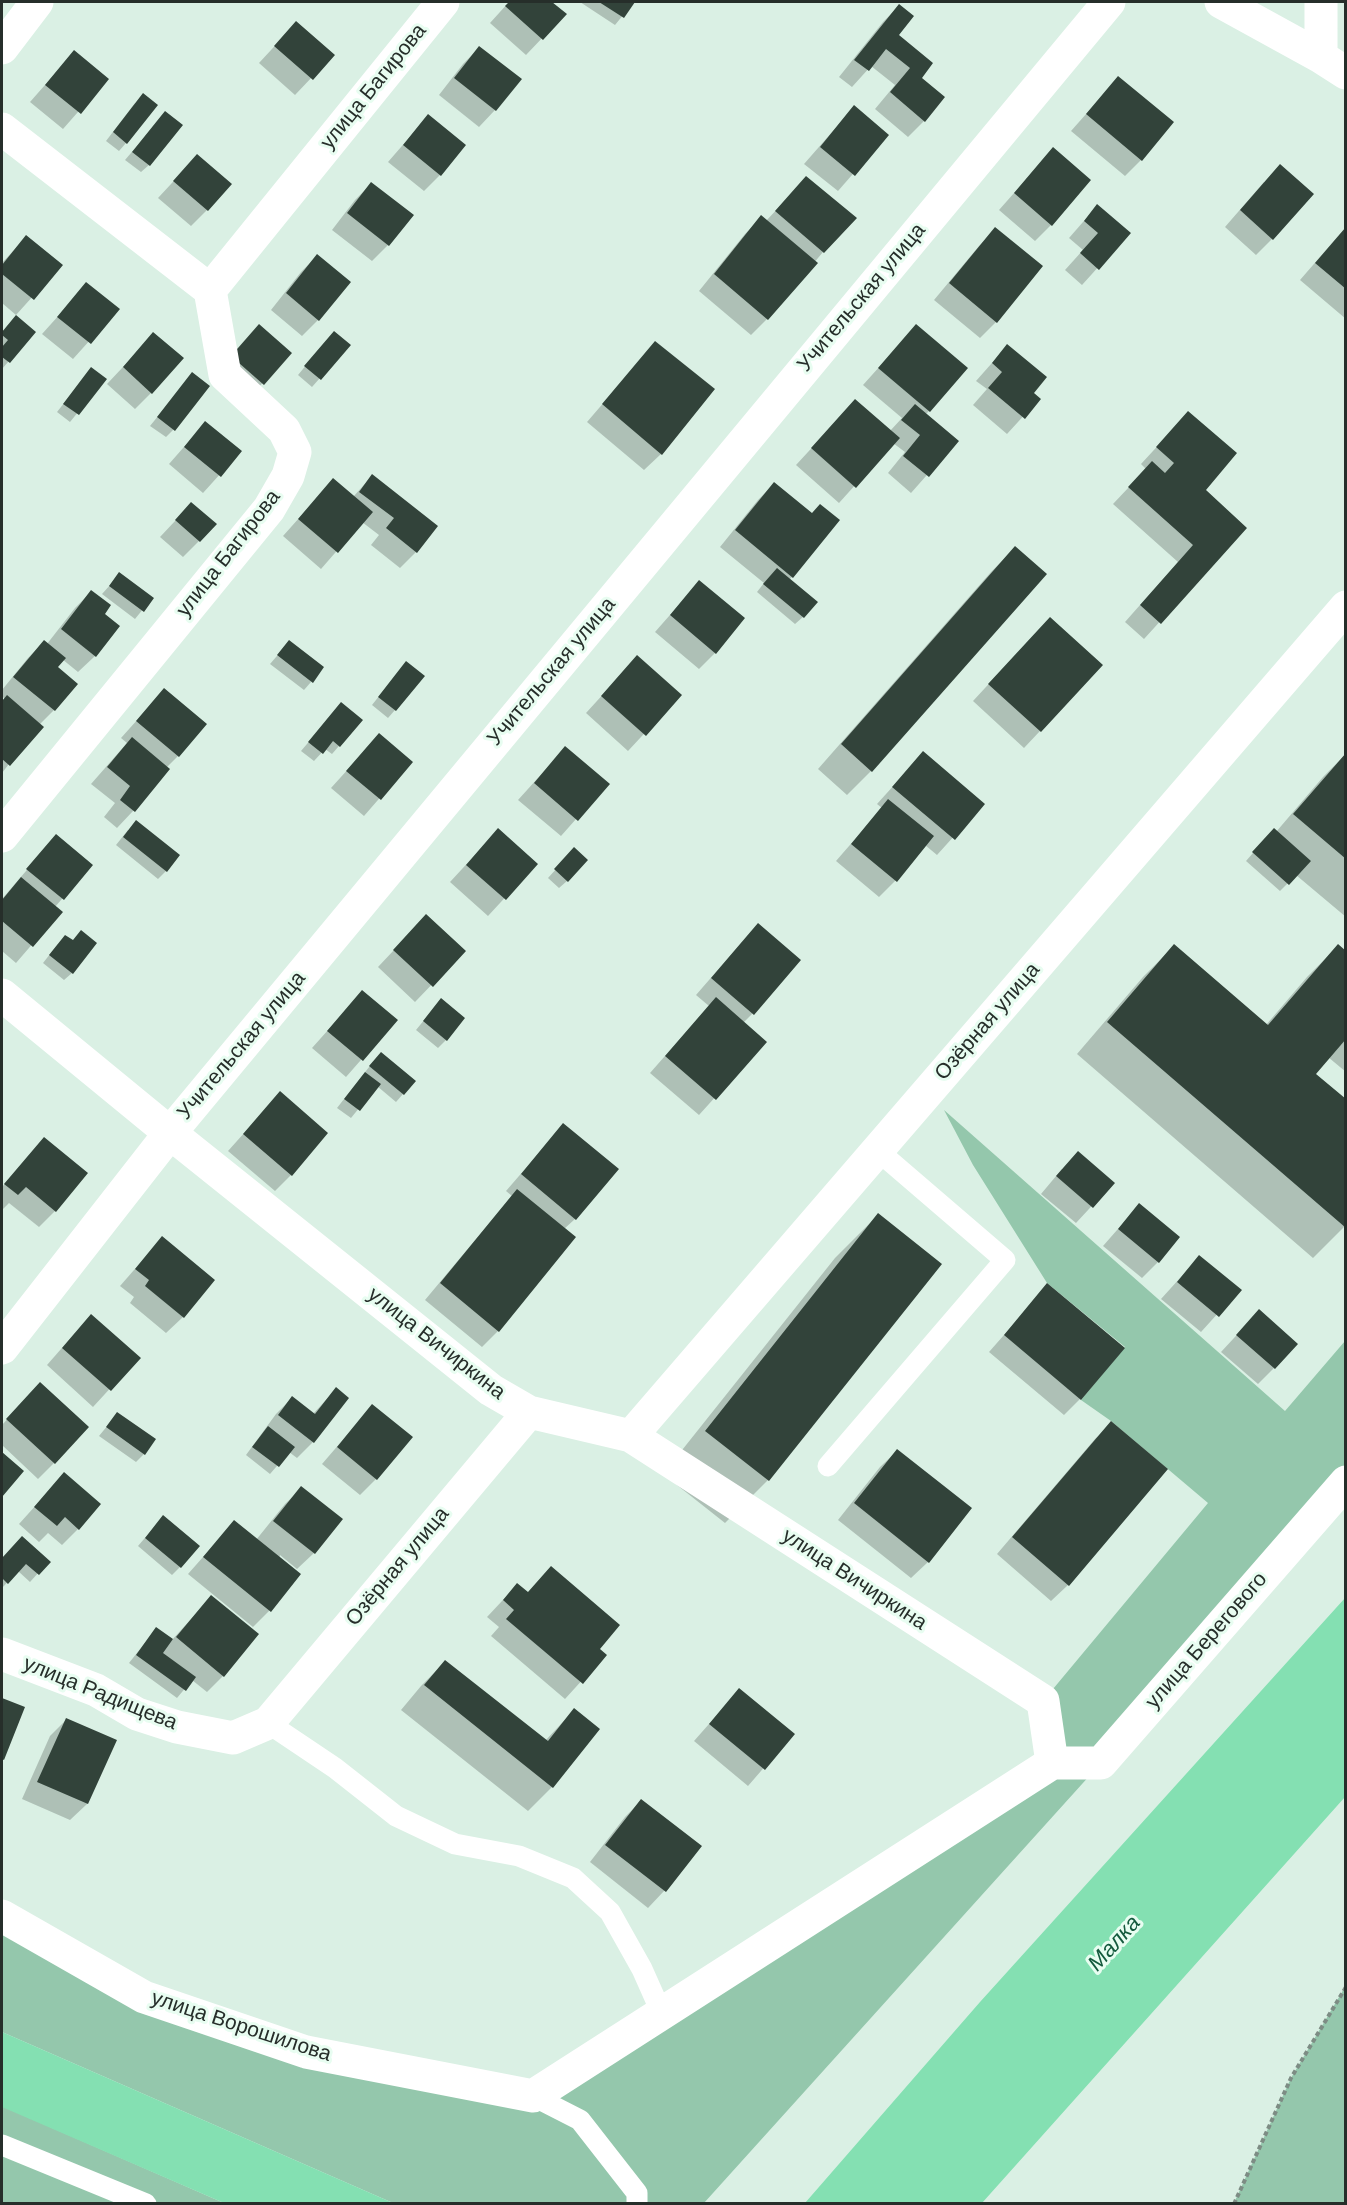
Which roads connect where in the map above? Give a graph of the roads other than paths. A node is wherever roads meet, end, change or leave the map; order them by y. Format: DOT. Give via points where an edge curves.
graph roads {
  1 [pos="38,2"];
  2 [pos="442,2"];
  3 [pos="1109,2"];
  4 [pos="1221,2"];
  5 [pos="1321,2"];
  6 [pos="2,48"];
  7 [pos="1334,65"];
  8 [pos="2,129"];
  9 [pos="210,290"];
  10 [pos="1346,607"];
  11 [pos="2,836"];
  12 [pos="2,995"];
  13 [pos="170,1133"];
  14 [pos="877,1150"];
  15 [pos="2,1348"];
  16 [pos="529,1412"];
  17 [pos="631,1436"];
  18 [pos="828,1466"];
  19 [pos="1346,1482"];
  20 [pos="2,1654"];
  21 [pos="268,1723"];
  22 [pos="1052,1763"];
  23 [pos="2,1916"];
  24 [pos="662,2014"];
  25 [pos="533,2096"];
  26 [pos="2,2145"];
  27 [pos="146,2204"];
  28 [pos="637,2204"];
  1 -- 6 [label="street"];
  2 -- 9 [label="street, улица Багирова"];
  3 -- 13 [label="street, Учительская улица"];
  4 -- 7 [label="street"];
  5 -- 7 [label="street"];
  8 -- 9 [label="street"];
  9 -- 11 [label="street, улица Багирова" via="225,375 284,430 295,452 288,476 269,508"];
  10 -- 14 [label="street, Озёрная улица"];
  12 -- 13 [label="street, улица Вичиркина"];
  13 -- 15 [label="street, Учительская улица"];
  13 -- 16 [label="street, улица Вичиркина" via="491,1390"];
  14 -- 17 [label="street, Озёрная улица"];
  14 -- 18 [label="lane" via="1005,1260"];
  16 -- 17 [label="street, улица Вичиркина"];
  16 -- 21 [label="street, Озёрная улица"];
  17 -- 22 [label="street, улица Вичиркина" via="1043,1701"];
  19 -- 22 [label="street, улица Берегового" via="1101,1763"];
  20 -- 21 [label="street, улица Радищева" via="96,1690 137,1714 177,1728 233,1738"];
  21 -- 24 [label="lane" via="396,1816 455,1844 519,1856 573,1878 610,1912"];
  22 -- 24 [label="street"];
  23 -- 25 [label="street, улица Ворошилова" via="144,1997 295,2049"];
  24 -- 25 [label="street"];
  25 -- 28 [label="lane" via="580,2120 637,2193"];
  26 -- 27 [label="lane"];
}
